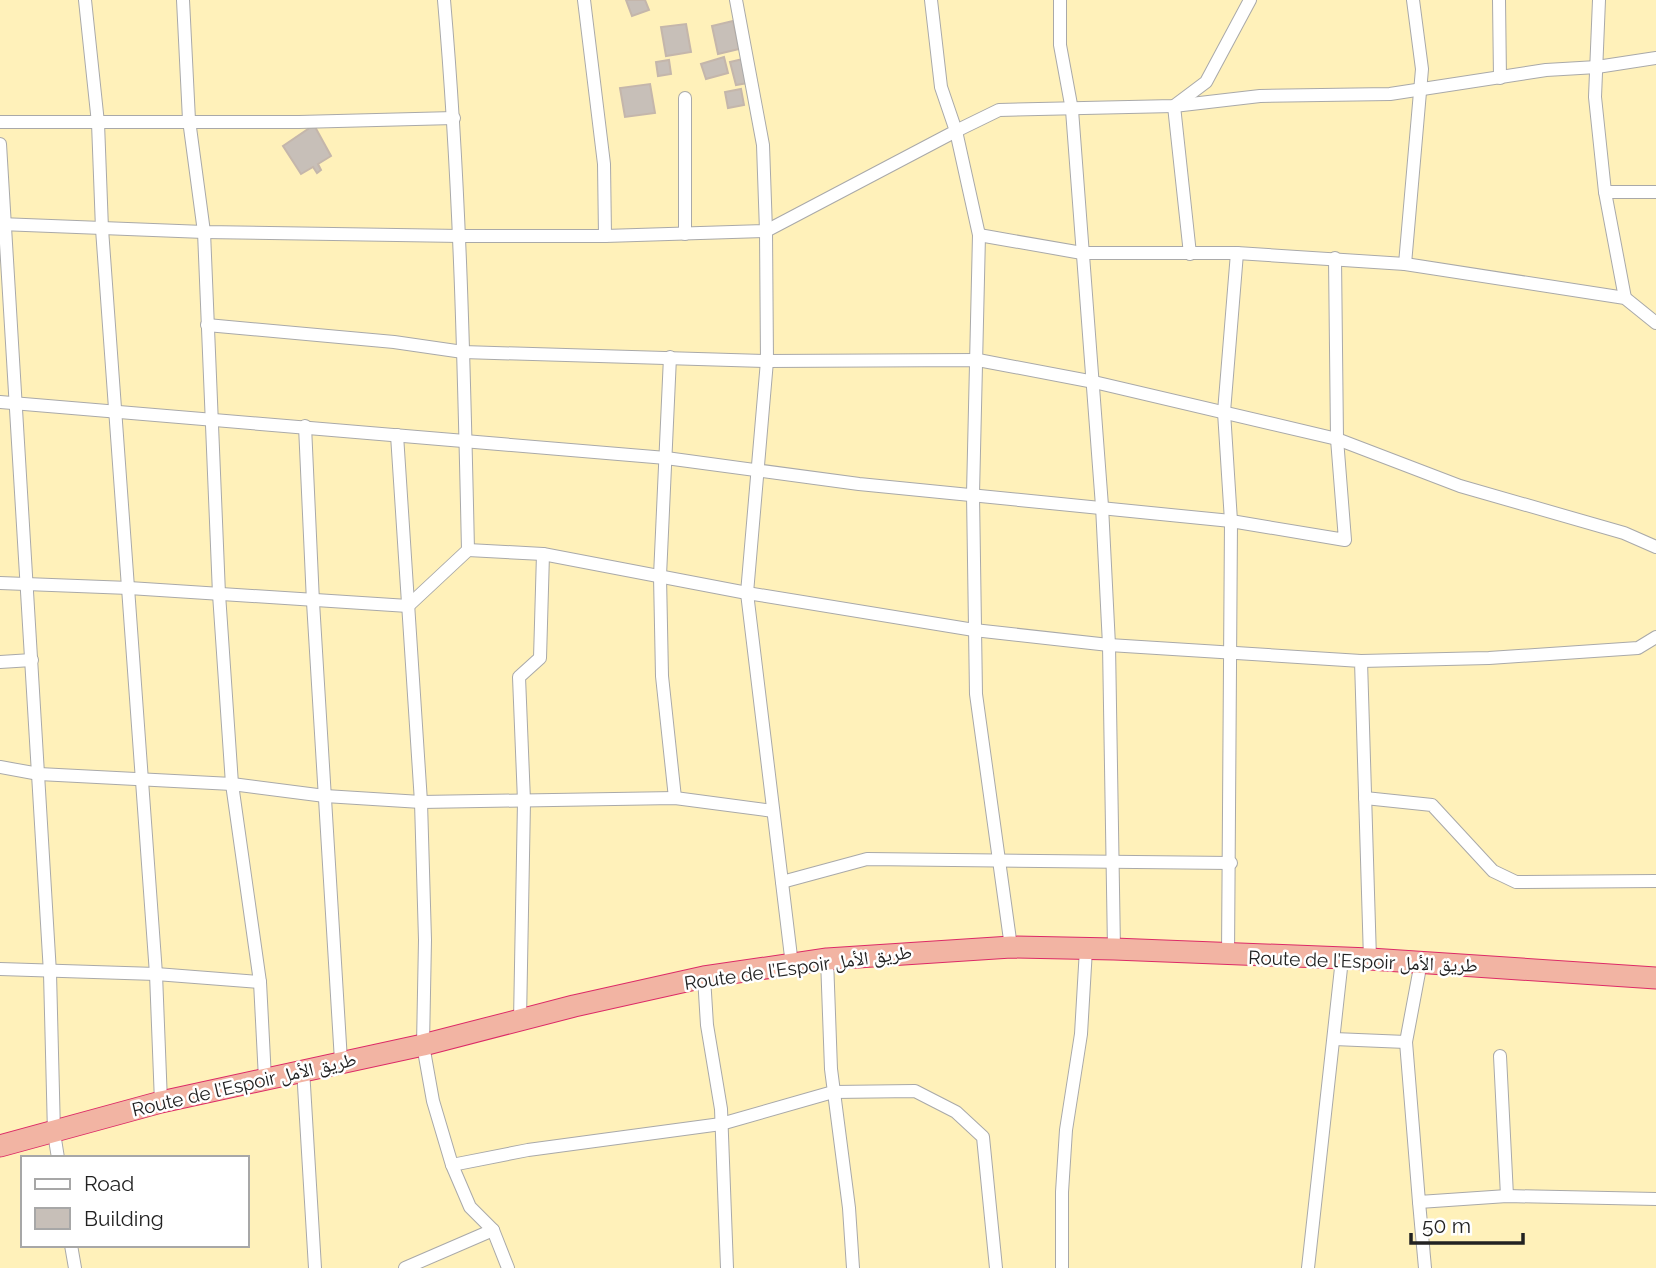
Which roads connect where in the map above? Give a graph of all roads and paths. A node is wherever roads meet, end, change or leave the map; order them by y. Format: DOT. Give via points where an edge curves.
graph roads {
  1 [pos="85,0"];
  2 [pos="183,0"];
  3 [pos="444,0"];
  4 [pos="584,0"];
  5 [pos="736,0"];
  6 [pos="930,0"];
  7 [pos="1060,0"];
  8 [pos="1250,0"];
  9 [pos="1413,0"];
  10 [pos="1499,0"];
  11 [pos="1599,0"];
  12 [pos="1656,58"];
  13 [pos="1597,67"];
  14 [pos="1500,78"];
  15 [pos="1420,91"];
  16 [pos="685,98"];
  17 [pos="1174,106"];
  18 [pos="1072,110"];
  19 [pos="454,118"];
  20 [pos="189,120"];
  21 [pos="0,122"];
  22 [pos="98,123"];
  23 [pos="956,131"];
  24 [pos="0,144"];
  25 [pos="1605,192"];
  26 [pos="1656,192"];
  27 [pos="4,225"];
  28 [pos="102,229"];
  29 [pos="766,231"];
  30 [pos="204,232"];
  31 [pos="685,234"];
  32 [pos="979,235"];
  33 [pos="460,236"];
  34 [pos="605,236"];
  35 [pos="1082,253"];
  36 [pos="1237,253"];
  37 [pos="1190,254"];
  38 [pos="1335,258"];
  39 [pos="1405,264"];
  40 [pos="1625,298"];
  41 [pos="1656,323"];
  42 [pos="207,325"];
  43 [pos="6,332"];
  44 [pos="463,352"];
  45 [pos="670,357"];
  46 [pos="978,360"];
  47 [pos="767,361"];
  48 [pos="1094,382"];
  49 [pos="0,402"];
  50 [pos="15,403"];
  51 [pos="116,411"];
  52 [pos="1224,412"];
  53 [pos="211,417"];
  54 [pos="305,426"];
  55 [pos="397,435"];
  56 [pos="1337,439"];
  57 [pos="466,441"];
  58 [pos="666,458"];
  59 [pos="757,471"];
  60 [pos="973,494"];
  61 [pos="1102,506"];
  62 [pos="1231,522"];
  63 [pos="1656,547"];
  64 [pos="468,550"];
  65 [pos="543,554"];
  66 [pos="660,576"];
  67 [pos="0,583"];
  68 [pos="28,586"];
  69 [pos="129,588"];
  70 [pos="747,593"];
  71 [pos="219,594"];
  72 [pos="313,602"];
  73 [pos="408,606"];
  74 [pos="974,630"];
  75 [pos="1656,637"];
  76 [pos="1109,645"];
  77 [pos="1231,651"];
  78 [pos="32,660"];
  79 [pos="1361,661"];
  80 [pos="0,662"];
  81 [pos="0,767"];
  82 [pos="38,774"];
  83 [pos="142,780"];
  84 [pos="232,784"];
  85 [pos="325,796"];
  86 [pos="675,798"];
  87 [pos="1365,799"];
  88 [pos="524,801"];
  89 [pos="421,802"];
  90 [pos="773,811"];
  91 [pos="1001,861"];
  92 [pos="1112,861"];
  93 [pos="1231,863"];
  94 [pos="1656,881"];
  95 [pos="782,882"];
  96 [pos="1011,947"];
  97 [pos="1086,948"];
  98 [pos="1114,949"];
  99 [pos="1228,956"];
  100 [pos="827,959"];
  101 [pos="1342,959"];
  102 [pos="1370,960"];
  103 [pos="1420,962"];
  104 [pos="792,965"];
  105 [pos="0,969"];
  106 [pos="50,973"];
  107 [pos="156,974"];
  108 [pos="704,977"];
  109 [pos="1656,978"];
  110 [pos="260,982"];
  111 [pos="520,1021"];
  112 [pos="1334,1039"];
  113 [pos="1406,1042"];
  114 [pos="423,1045"];
  115 [pos="1500,1056"];
  116 [pos="341,1061"];
  117 [pos="303,1069"];
  118 [pos="265,1079"];
  119 [pos="833,1092"];
  120 [pos="161,1102"];
  121 [pos="721,1124"];
  122 [pos="54,1133"];
  123 [pos="0,1146"];
  124 [pos="58,1156"];
  125 [pos="452,1165"];
  126 [pos="1507,1196"];
  127 [pos="1656,1199"];
  128 [pos="1419,1202"];
  129 [pos="493,1230"];
  130 [pos="71,1247"];
  131 [pos="75,1268"];
  132 [pos="315,1268"];
  133 [pos="405,1268"];
  134 [pos="508,1268"];
  135 [pos="727,1268"];
  136 [pos="853,1268"];
  137 [pos="996,1268"];
  138 [pos="1062,1268"];
  139 [pos="1308,1268"];
  140 [pos="1425,1268"];
  1 -- 22 [label="street"];
  2 -- 20 [label="street"];
  3 -- 19 [label="street"];
  4 -- 34 [label="street" via="602,139"];
  5 -- 29 [label="street" via="763,145"];
  6 -- 23 [label="street" via="941,87"];
  7 -- 18 [label="street" via="1060,46"];
  8 -- 17 [label="street" via="1206,82"];
  9 -- 15 [label="street" via="1422,69"];
  10 -- 14 [label="street"];
  11 -- 13 [label="street"];
  12 -- 13 [label="street"];
  13 -- 14 [label="street"];
  13 -- 25 [label="street" via="1595,97"];
  14 -- 15 [label="street"];
  15 -- 17 [label="street" via="1261,96"];
  15 -- 39 [label="street"];
  16 -- 31 [label="street"];
  17 -- 18 [label="street"];
  17 -- 37 [label="street"];
  18 -- 23 [label="street" via="999,110"];
  18 -- 35 [label="street"];
  19 -- 20 [label="street"];
  19 -- 33 [label="street"];
  20 -- 22 [label="street"];
  20 -- 30 [label="street"];
  21 -- 22 [label="street"];
  22 -- 28 [label="street"];
  23 -- 29 [label="street"];
  23 -- 32 [label="street"];
  24 -- 27 [label="street"];
  25 -- 26 [label="street"];
  25 -- 40 [label="street"];
  27 -- 28 [label="street"];
  27 -- 43 [label="street"];
  28 -- 30 [label="street"];
  28 -- 51 [label="street"];
  29 -- 31 [label="street"];
  29 -- 47 [label="street"];
  30 -- 33 [label="street"];
  30 -- 42 [label="street"];
  31 -- 34 [label="street"];
  32 -- 35 [label="street"];
  32 -- 46 [label="street"];
  33 -- 34 [label="street"];
  33 -- 44 [label="street"];
  35 -- 37 [label="street"];
  35 -- 48 [label="street"];
  36 -- 37 [label="street"];
  36 -- 38 [label="street"];
  36 -- 52 [label="street"];
  38 -- 39 [label="street"];
  38 -- 56 [label="street"];
  39 -- 40 [label="street"];
  40 -- 41 [label="street"];
  42 -- 44 [label="street"];
  42 -- 53 [label="street"];
  43 -- 50 [label="street"];
  44 -- 45 [label="street"];
  44 -- 57 [label="street"];
  45 -- 47 [label="street"];
  45 -- 58 [label="street"];
  46 -- 47 [label="street"];
  46 -- 48 [label="street"];
  46 -- 60 [label="street"];
  47 -- 59 [label="street"];
  48 -- 52 [label="street"];
  48 -- 61 [label="street"];
  49 -- 50 [label="street"];
  50 -- 51 [label="street"];
  50 -- 68 [label="street"];
  51 -- 53 [label="street"];
  51 -- 69 [label="street"];
  52 -- 56 [label="street"];
  52 -- 62 [label="street"];
  53 -- 54 [label="street"];
  53 -- 71 [label="street"];
  54 -- 55 [label="street"];
  54 -- 72 [label="street"];
  55 -- 57 [label="street"];
  55 -- 73 [label="street"];
  56 -- 62 [label="street" via="1345,540"];
  56 -- 63 [label="street" via="1460,486 1624,533"];
  57 -- 58 [label="street"];
  57 -- 64 [label="street"];
  58 -- 59 [label="street"];
  58 -- 66 [label="street"];
  59 -- 60 [label="street"];
  59 -- 70 [label="street"];
  60 -- 61 [label="street"];
  60 -- 74 [label="street"];
  61 -- 62 [label="street"];
  61 -- 76 [label="street"];
  62 -- 77 [label="street"];
  64 -- 65 [label="street"];
  64 -- 73 [label="street"];
  65 -- 66 [label="street"];
  65 -- 88 [label="street" via="540,657 519,677"];
  66 -- 70 [label="street"];
  66 -- 86 [label="street" via="662,676"];
  67 -- 68 [label="street"];
  68 -- 69 [label="street"];
  68 -- 78 [label="street"];
  69 -- 71 [label="street"];
  69 -- 83 [label="street"];
  70 -- 74 [label="street"];
  70 -- 90 [label="street"];
  71 -- 72 [label="street"];
  71 -- 84 [label="street"];
  72 -- 73 [label="street"];
  72 -- 85 [label="street"];
  73 -- 89 [label="street"];
  74 -- 76 [label="street"];
  74 -- 91 [label="street" via="976,694"];
  75 -- 79 [label="street" via="1638,648"];
  76 -- 77 [label="street"];
  76 -- 92 [label="street"];
  77 -- 79 [label="street"];
  77 -- 93 [label="street"];
  78 -- 80 [label="street"];
  78 -- 82 [label="street"];
  79 -- 87 [label="street"];
  81 -- 82 [label="street"];
  82 -- 83 [label="street"];
  82 -- 106 [label="street"];
  83 -- 84 [label="street"];
  83 -- 107 [label="street"];
  84 -- 85 [label="street"];
  84 -- 110 [label="street"];
  85 -- 89 [label="street"];
  85 -- 116 [label="street"];
  86 -- 88 [label="street"];
  86 -- 90 [label="street"];
  87 -- 94 [label="street" via="1432,805 1493,871 1516,882"];
  87 -- 102 [label="street"];
  88 -- 89 [label="street"];
  88 -- 111 [label="street"];
  89 -- 114 [label="street"];
  90 -- 95 [label="street"];
  91 -- 92 [label="street"];
  91 -- 95 [label="street" via="867,859"];
  91 -- 96 [label="street"];
  92 -- 93 [label="street"];
  92 -- 98 [label="street"];
  93 -- 99 [label="street"];
  95 -- 104 [label="street"];
  96 -- 97 [label="highway, Route de l’Espoir طريق الأمل"];
  96 -- 100 [label="highway, Route de l’Espoir طريق الأمل"];
  97 -- 98 [label="highway, Route de l’Espoir طريق الأمل"];
  97 -- 138 [label="street" via="1081,1034 1066,1130"];
  98 -- 99 [label="highway, Route de l’Espoir طريق الأمل"];
  99 -- 101 [label="highway, Route de l’Espoir طريق الأمل"];
  100 -- 104 [label="highway, Route de l’Espoir طريق الأمل"];
  100 -- 119 [label="street"];
  101 -- 102 [label="highway, Route de l’Espoir طريق الأمل"];
  101 -- 112 [label="street"];
  102 -- 103 [label="highway, Route de l’Espoir طريق الأمل"];
  103 -- 109 [label="highway, Route de l’Espoir طريق الأمل"];
  103 -- 113 [label="street"];
  104 -- 108 [label="highway, Route de l’Espoir طريق الأمل"];
  105 -- 106 [label="street"];
  106 -- 107 [label="street"];
  106 -- 122 [label="street"];
  107 -- 110 [label="street"];
  107 -- 120 [label="street"];
  108 -- 111 [label="highway, Route de l’Espoir طريق الأمل"];
  108 -- 121 [label="street"];
  110 -- 118 [label="street"];
  111 -- 114 [label="highway, Route de l’Espoir طريق الأمل"];
  112 -- 113 [label="street"];
  112 -- 139 [label="street"];
  113 -- 128 [label="street"];
  114 -- 116 [label="highway, Route de l’Espoir طريق الأمل"];
  114 -- 125 [label="street"];
  115 -- 126 [label="street"];
  116 -- 117 [label="highway, Route de l’Espoir طريق الأمل"];
  117 -- 118 [label="highway, Route de l’Espoir طريق الأمل"];
  117 -- 132 [label="street"];
  118 -- 120 [label="highway, Route de l’Espoir طريق الأمل"];
  119 -- 121 [label="street"];
  119 -- 136 [label="street"];
  119 -- 137 [label="street" via="915,1090 956,1112 983,1137"];
  120 -- 122 [label="highway, Route de l’Espoir طريق الأمل"];
  121 -- 125 [label="street"];
  121 -- 135 [label="street"];
  122 -- 123 [label="highway, Route de l’Espoir طريق الأمل"];
  122 -- 124 [label="street"];
  125 -- 129 [label="street" via="470,1207"];
  126 -- 127 [label="street"];
  126 -- 128 [label="street"];
  128 -- 140 [label="street"];
  129 -- 133 [label="street"];
  129 -- 134 [label="street"];
  130 -- 131 [label="street"];
}
